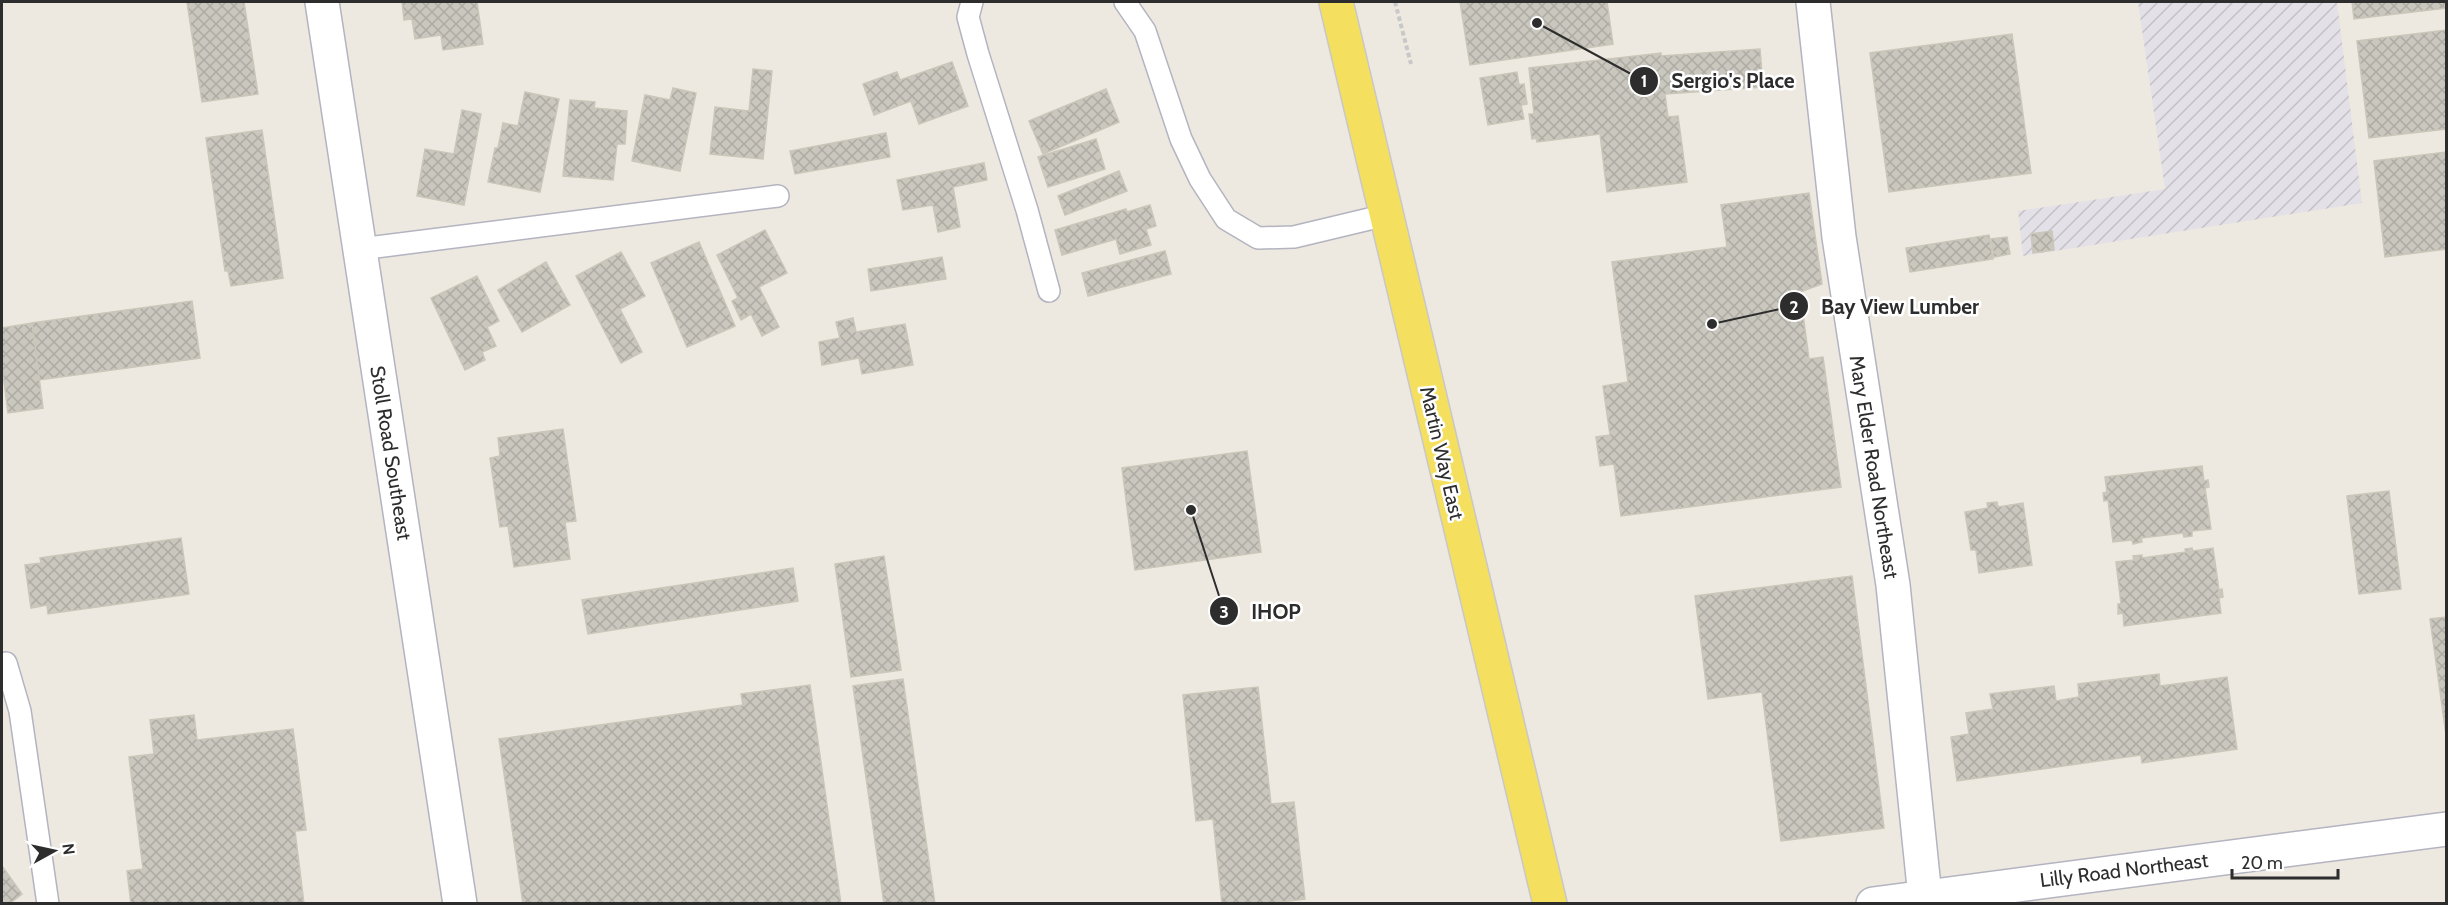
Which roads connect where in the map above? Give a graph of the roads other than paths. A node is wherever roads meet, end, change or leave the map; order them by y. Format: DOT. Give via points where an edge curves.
graph roads {
  1 [pos="322,2"];
  2 [pos="972,2"];
  3 [pos="1125,2"];
  4 [pos="1336,2"];
  5 [pos="1814,2"];
  6 [pos="778,196"];
  7 [pos="1386,215"];
  8 [pos="360,249"];
  9 [pos="1049,291"];
  10 [pos="6,663"];
  11 [pos="2446,829"];
  12 [pos="1925,897"];
  13 [pos="48,903"];
  14 [pos="460,903"];
  15 [pos="1550,903"];
  16 [pos="1873,903"];
  1 -- 8 [label="street, Stoll Road Southeast"];
  2 -- 9 [label="lane" via="968,17"];
  3 -- 7 [label="lane" via="1145,31 1181,139 1200,179 1227,219 1258,238 1294,237"];
  4 -- 7 [label="main road, Martin Way East"];
  5 -- 12 [label="street, Mary Elder Road Northeast" via="1839,237 1893,585"];
  6 -- 8 [label="lane"];
  7 -- 15 [label="main road, Martin Way East"];
  8 -- 14 [label="street, Stoll Road Southeast"];
  10 -- 13 [label="lane" via="20,711"];
  11 -- 12 [label="street, Lilly Road Northeast"];
  12 -- 16 [label="street, Lilly Road Northeast"];
}
